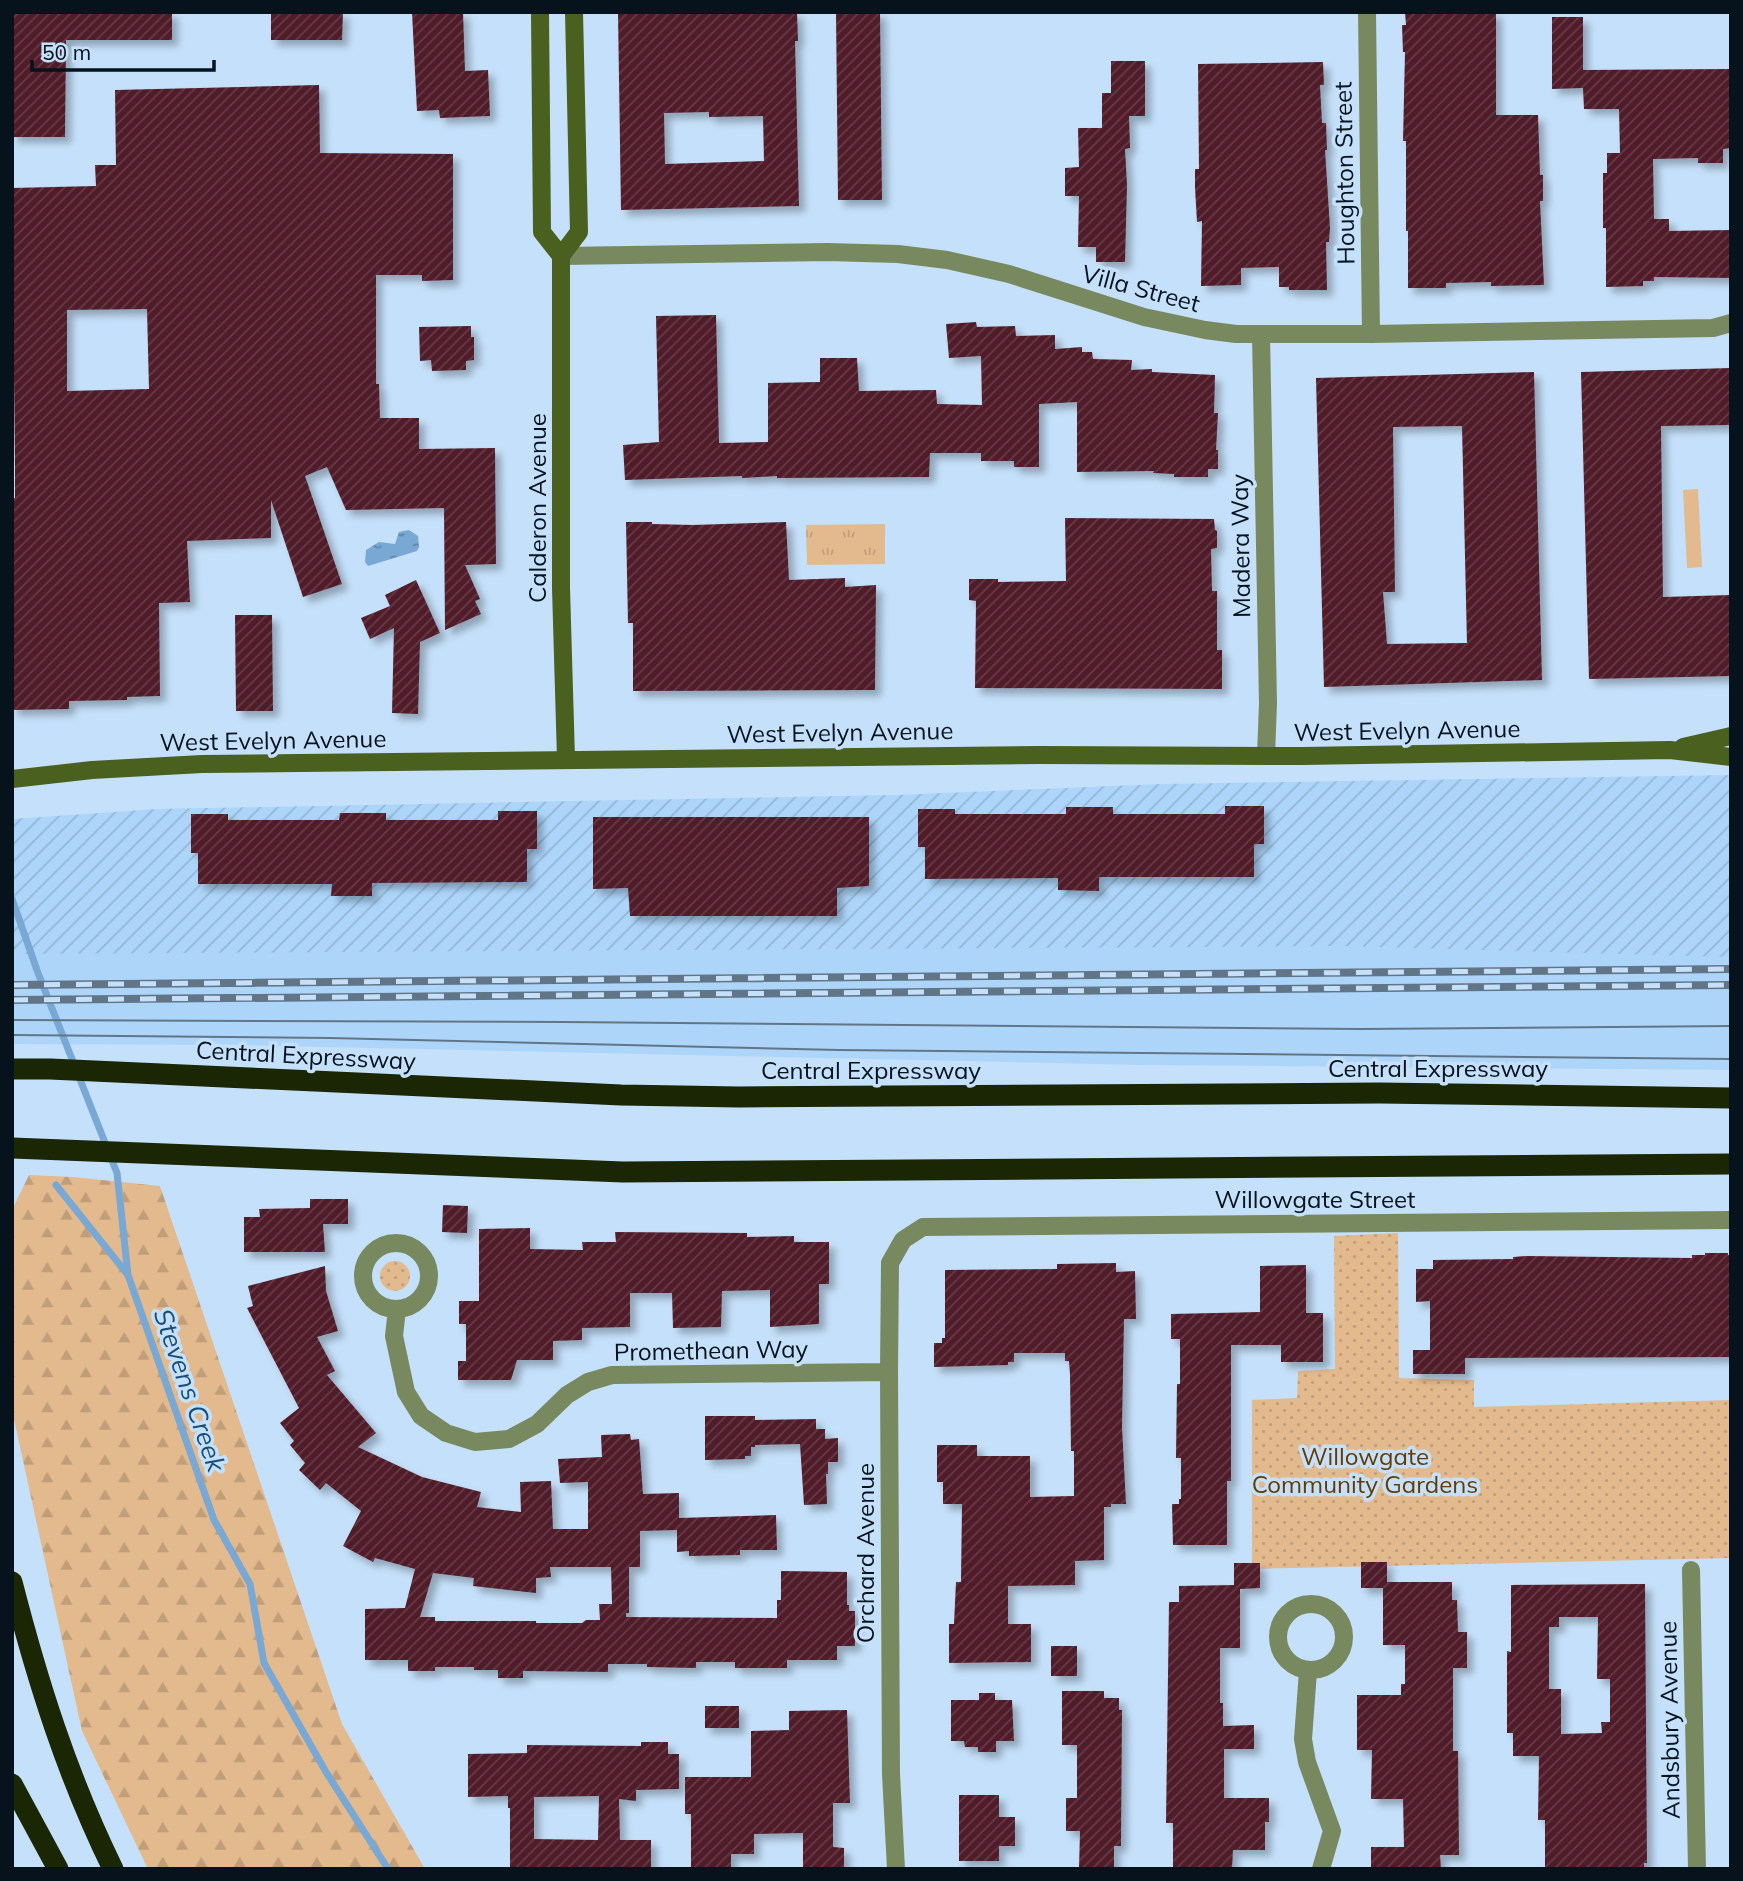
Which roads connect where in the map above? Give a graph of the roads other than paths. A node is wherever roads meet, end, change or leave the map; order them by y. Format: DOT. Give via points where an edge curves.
graph roads {
  1 [pos="540,12"];
  2 [pos="574,12"];
  3 [pos="1367,12"];
  4 [pos="561,256"];
  5 [pos="1725,328"];
  6 [pos="1371,334"];
  7 [pos="1261,335"];
  8 [pos="1731,736"];
  9 [pos="1670,750"];
  10 [pos="1266,756"];
  11 [pos="1731,757"];
  12 [pos="566,759"];
  13 [pos="12,779"];
  14 [pos="12,1069"];
  15 [pos="1731,1098"];
  16 [pos="12,1148"];
  17 [pos="61,1149"];
  18 [pos="12,1158"];
  19 [pos="1731,1164"];
  20 [pos="1731,1220"];
  21 [pos="903,1240"];
  22 [pos="397,1309"];
  23 [pos="889,1372"];
  24 [pos="1691,1570"];
  25 [pos="12,1582"];
  26 [pos="1308,1671"];
  27 [pos="12,1784"];
  28 [pos="58,1869"];
  29 [pos="113,1869"];
  30 [pos="896,1869"];
  31 [pos="1321,1869"];
  32 [pos="1697,1869"];
  1 -- 4 [label="main road" via="542,232"];
  2 -- 4 [label="main road" via="579,232"];
  3 -- 6 [label="street, Houghton Street"];
  4 -- 7 [label="street, Villa Street" via="898,254 1009,274 1168,323"];
  4 -- 12 [label="main road, Calderon Avenue"];
  5 -- 6 [label="street, Villa Street"];
  6 -- 7 [label="street, Villa Street"];
  7 -- 10 [label="street, Madera Way"];
  8 -- 9 [label="main road, West Evelyn Avenue"];
  9 -- 10 [label="main road, West Evelyn Avenue"];
  9 -- 11 [label="main road, West Evelyn Avenue"];
  10 -- 12 [label="main road, West Evelyn Avenue"];
  12 -- 13 [label="main road, West Evelyn Avenue" via="202,764"];
  14 -- 15 [label="highway, Central Expressway" via="621,1095 1380,1093"];
  16 -- 17 [label="highway"];
  17 -- 18 [label="highway"];
  17 -- 19 [label="highway" via="623,1172"];
  20 -- 21 [label="street, Willowgate Street" via="923,1227"];
  21 -- 23 [label="street, Orchard Avenue" via="890,1263"];
  22 -- 23 [label="street, Promethean Way" via="394,1336 406,1392 421,1416 446,1433 475,1442 509,1439 537,1424 567,1395 612,1375"];
  23 -- 30 [label="street, Orchard Avenue" via="891,1774"];
  24 -- 32 [label="street, Andsbury Avenue"];
  25 -- 29 [label="highway" via="59,1742"];
  26 -- 31 [label="street" via="1303,1739 1332,1831"];
  27 -- 28 [label="highway"];
}
